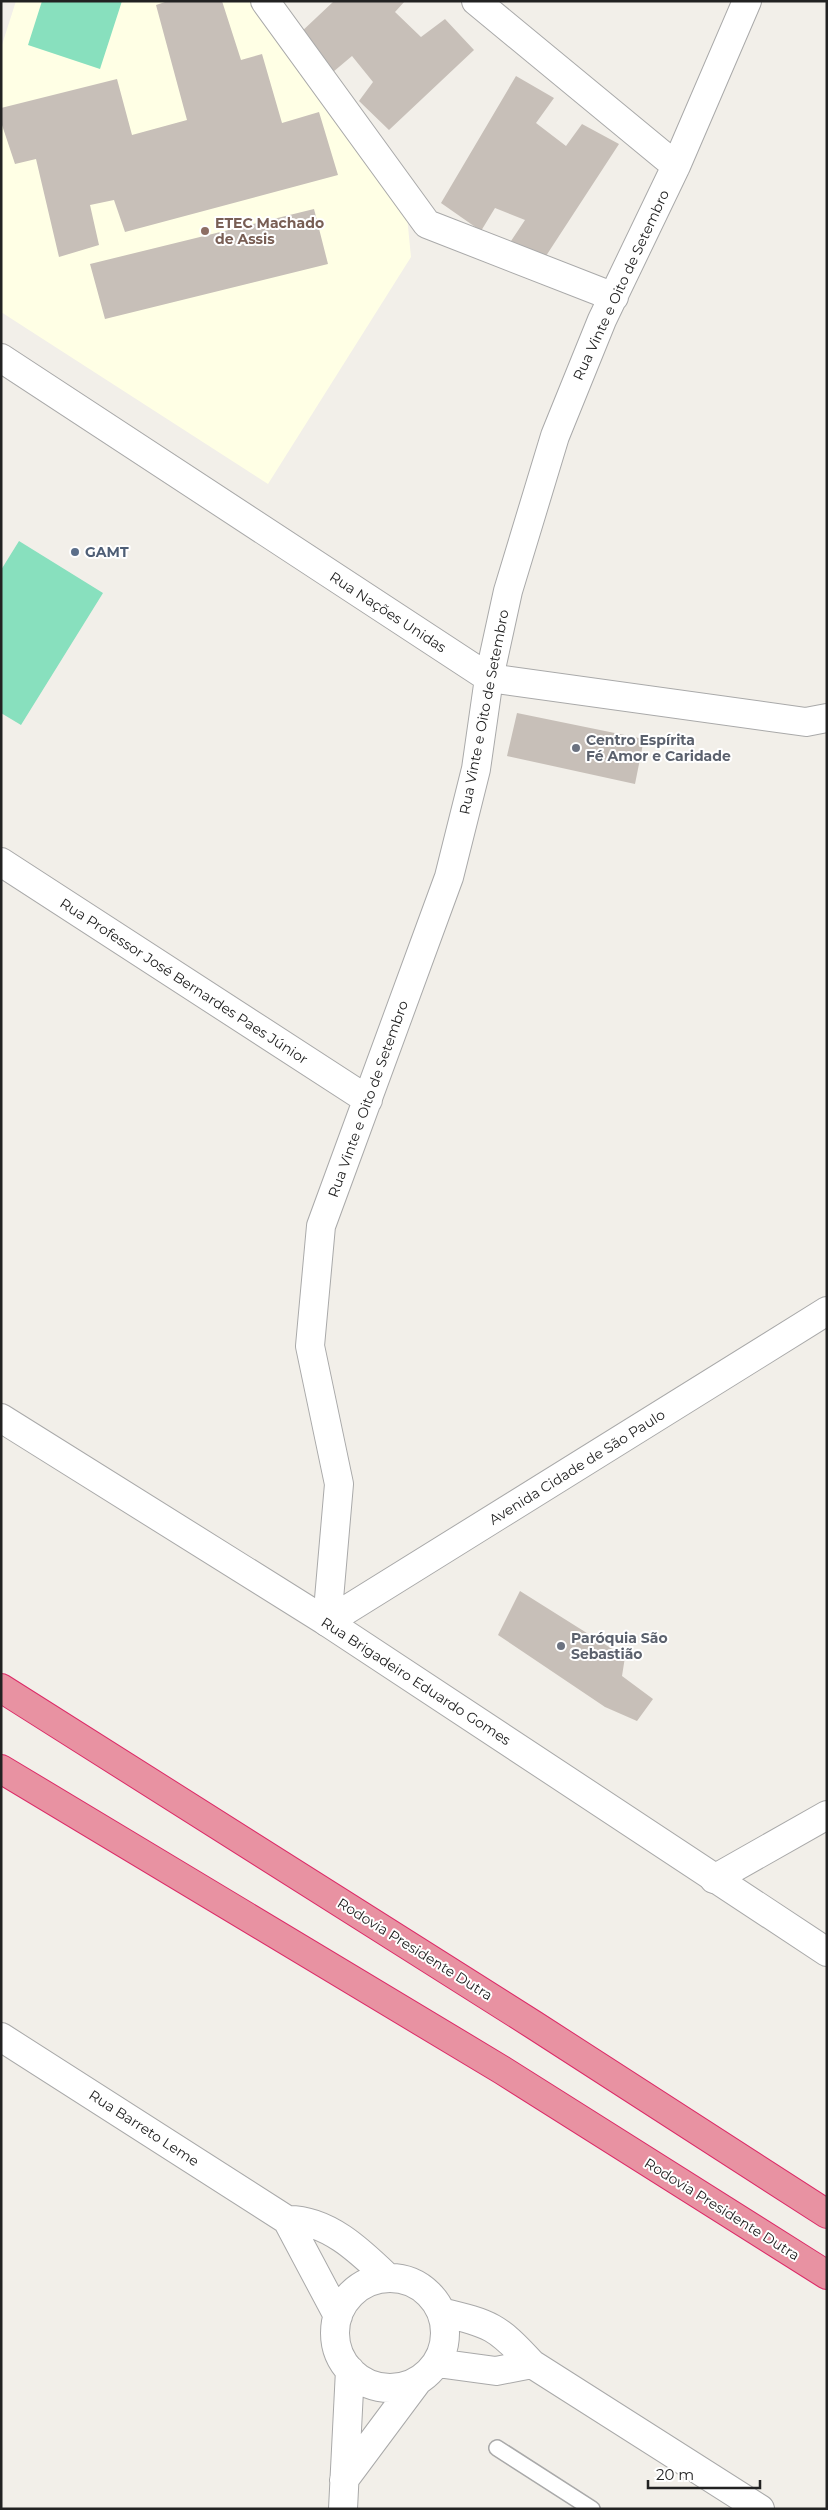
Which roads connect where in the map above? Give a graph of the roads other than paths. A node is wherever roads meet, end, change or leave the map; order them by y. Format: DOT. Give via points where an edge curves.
graph roads {
  1 [pos="265,1"];
  2 [pos="476,1"];
  3 [pos="747,1"];
  4 [pos="676,166"];
  5 [pos="614,297"];
  6 [pos="1,358"];
  7 [pos="490,678"];
  8 [pos="827,718"];
  9 [pos="1,862"];
  10 [pos="368,1100"];
  11 [pos="827,1312"];
  12 [pos="1,1418"];
  13 [pos="326,1622"];
  14 [pos="1,1688"];
  15 [pos="1,1769"];
  16 [pos="827,1815"];
  17 [pos="714,1879"];
  18 [pos="827,1952"];
  19 [pos="1,2037"];
  20 [pos="827,2214"];
  21 [pos="287,2220"];
  22 [pos="827,2275"];
  23 [pos="387,2277"];
  24 [pos="441,2312"];
  25 [pos="338,2316"];
  26 [pos="437,2364"];
  27 [pos="532,2364"];
  28 [pos="350,2370"];
  29 [pos="417,2382"];
  30 [pos="497,2448"];
  31 [pos="344,2480"];
  32 [pos="343,2509"];
  33 [pos="592,2509"];
  34 [pos="760,2509"];
  1 -- 5 [label="street" via="427,224"];
  2 -- 4 [label="street"];
  3 -- 4 [label="street, Rua Vinte e Oito de Setembro"];
  4 -- 5 [label="street, Rua Vinte e Oito de Setembro"];
  5 -- 7 [label="street, Rua Vinte e Oito de Setembro" via="555,436 508,591"];
  6 -- 7 [label="street, Rua Nações Unidas"];
  7 -- 8 [label="street, Rua Nações Unidas" via="806,722"];
  7 -- 10 [label="street, Rua Vinte e Oito de Setembro" via="476,769 449,877"];
  9 -- 10 [label="street, Rua Professor José Bernardes Paes Júnior"];
  10 -- 13 [label="street, Rua Vinte e Oito de Setembro" via="322,1226 310,1346 339,1484"];
  11 -- 13 [label="street, Avenida Cidade de São Paulo"];
  12 -- 13 [label="street, Rua Brigadeiro Eduardo Gomes"];
  13 -- 17 [label="street, Rua Brigadeiro Eduardo Gomes"];
  14 -- 20 [label="highway, Rodovia Presidente Dutra" via="534,2024"];
  15 -- 22 [label="highway, Rodovia Presidente Dutra" via="502,2070"];
  16 -- 17 [label="street"];
  17 -- 18 [label="street, Rua Brigadeiro Eduardo Gomes"];
  19 -- 21 [label="street, Rua Barreto Leme"];
  21 -- 23 [label="street" via="314,2223 340,2237"];
  21 -- 25 [label="street"];
  23 -- 24 [label="street" via="419,2286 432,2297"];
  23 -- 25 [label="street" via="357,2289 345,2301"];
  24 -- 26 [label="street" via="446,2329 444,2347"];
  24 -- 27 [label="street" via="494,2327"];
  25 -- 28 [label="street" via="337,2345"];
  26 -- 27 [label="street" via="496,2370"];
  26 -- 29 [label="street"];
  27 -- 34 [label="street"];
  28 -- 29 [label="street" via="364,2382 381,2388 400,2388"];
  28 -- 31 [label="street"];
  29 -- 31 [label="street"];
  30 -- 33 [label="lane"];
  31 -- 32 [label="street"];
}
